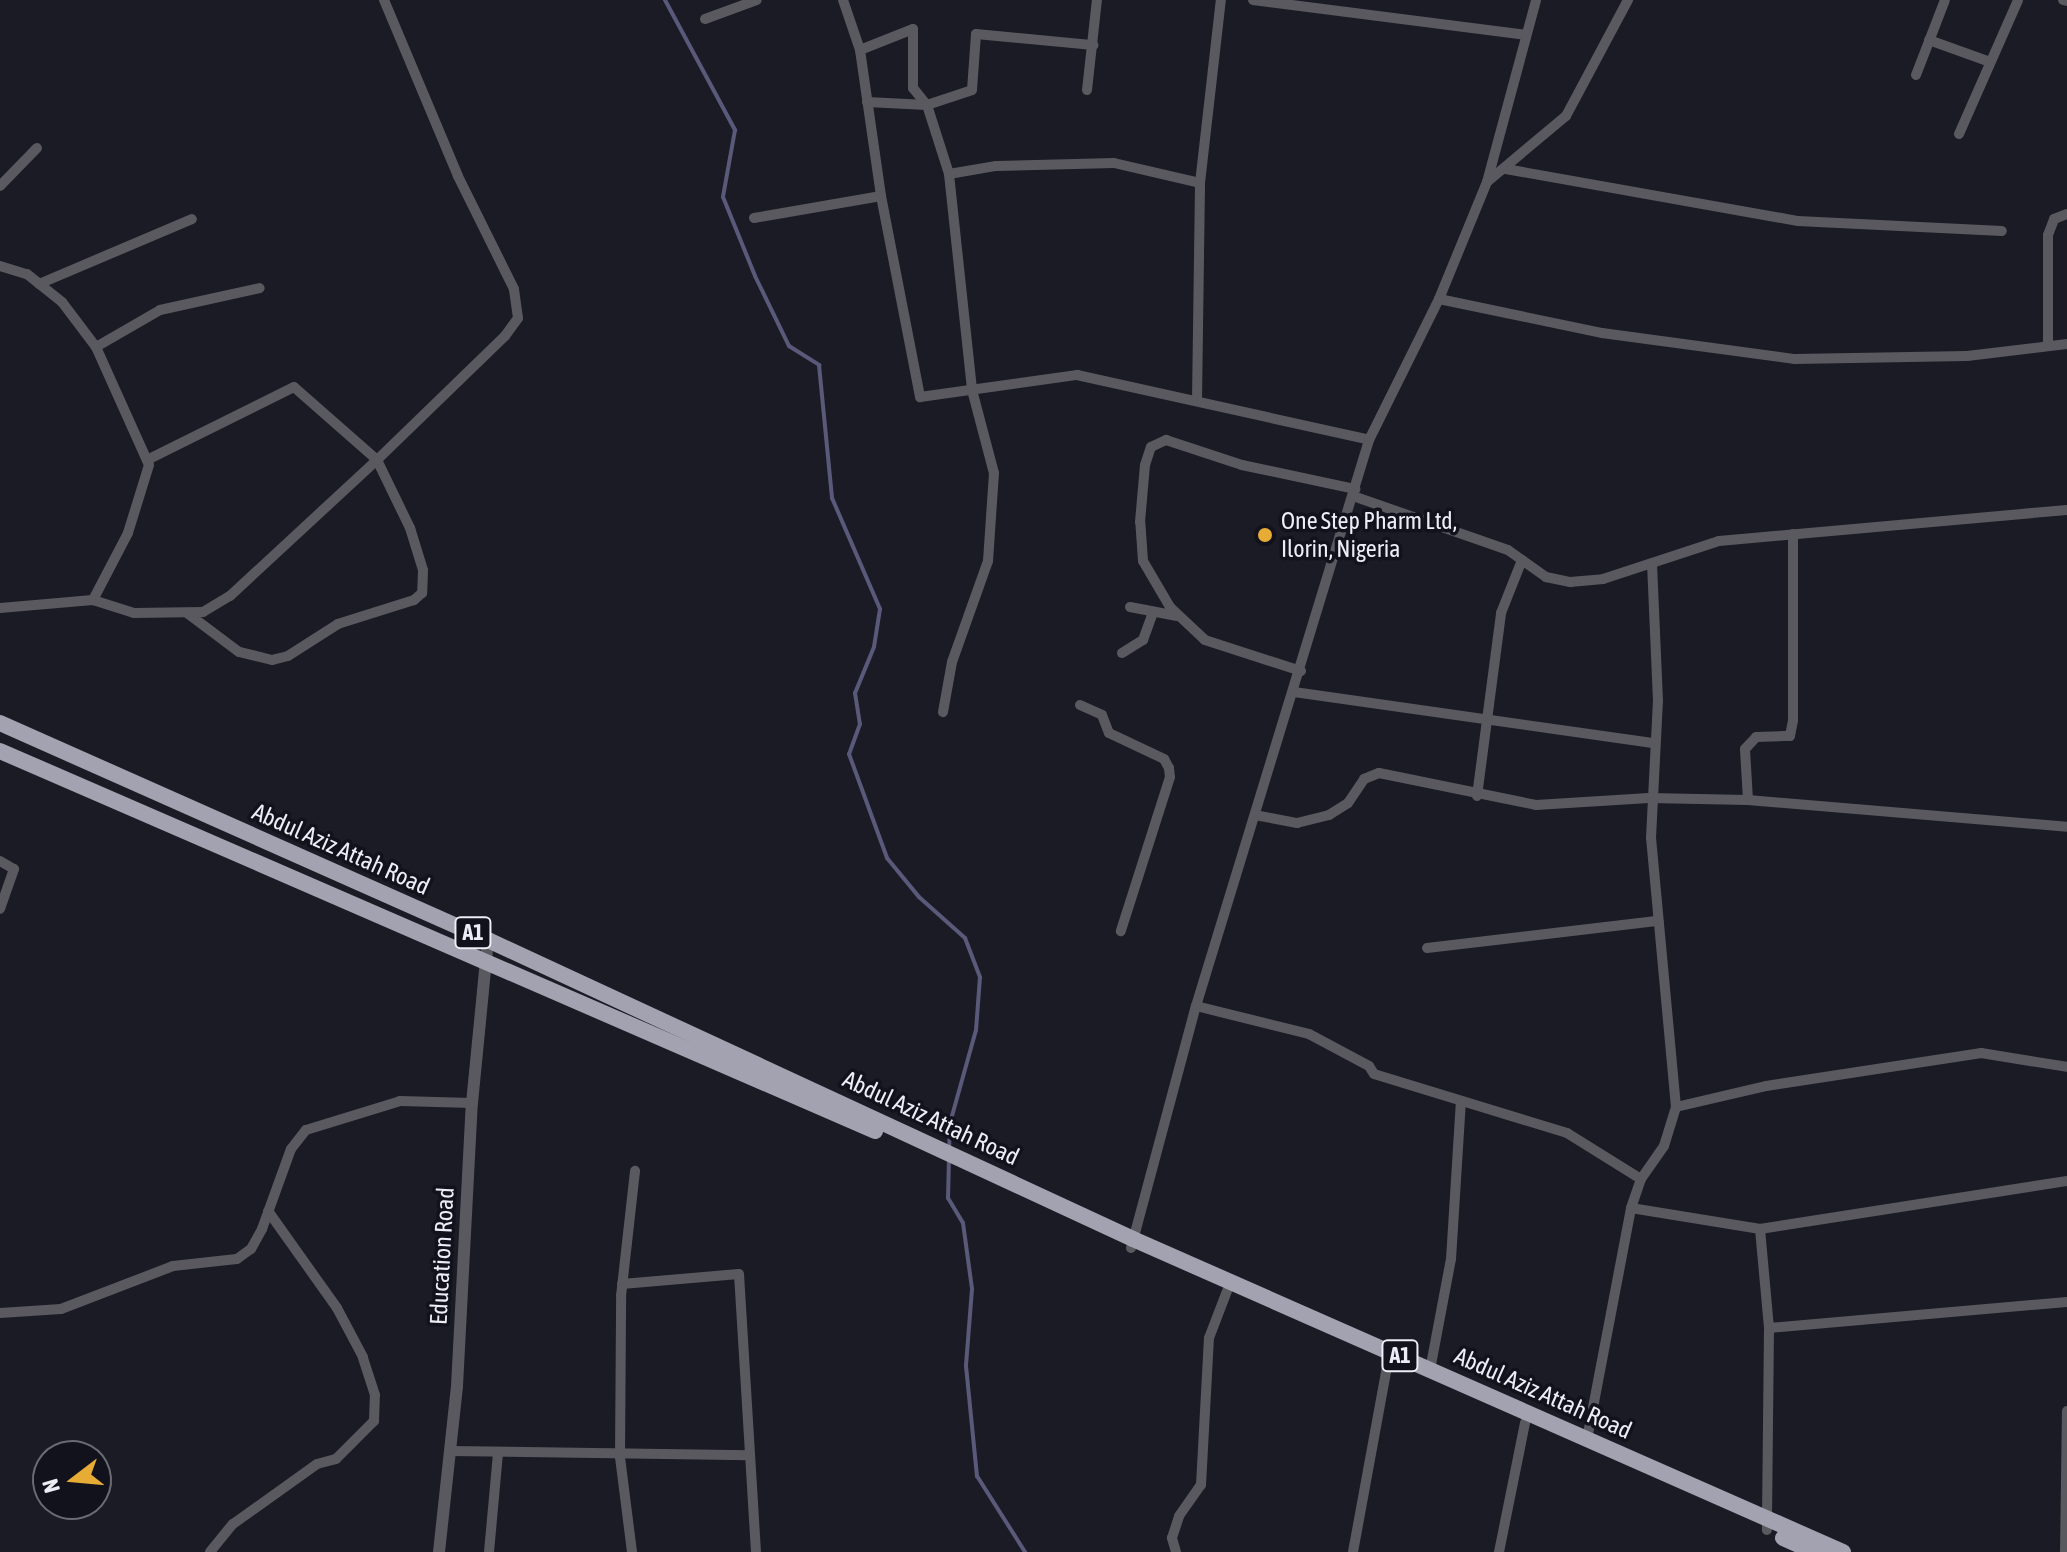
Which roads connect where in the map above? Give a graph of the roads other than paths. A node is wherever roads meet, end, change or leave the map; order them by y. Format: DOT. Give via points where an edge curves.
graph roads {
  1 [pos="384,0"];
  2 [pos="757,0"];
  3 [pos="843,0"];
  4 [pos="1097,0"];
  5 [pos="1221,0"];
  6 [pos="1253,0"];
  7 [pos="1536,0"];
  8 [pos="1628,0"];
  9 [pos="1945,0"];
  10 [pos="2018,0"];
  11 [pos="705,19"];
  12 [pos="1525,35"];
  13 [pos="1929,40"];
  14 [pos="1093,45"];
  15 [pos="860,50"];
  16 [pos="1990,62"];
  17 [pos="1916,75"];
  18 [pos="1087,90"];
  19 [pos="867,102"];
  20 [pos="927,105"];
  21 [pos="1959,134"];
  22 [pos="37,148"];
  23 [pos="1506,169"];
  24 [pos="949,174"];
  25 [pos="1487,182"];
  26 [pos="1200,183"];
  27 [pos="0,186"];
  28 [pos="881,196"];
  29 [pos="2067,214"];
  30 [pos="754,218"];
  31 [pos="192,219"];
  32 [pos="2002,231"];
  33 [pos="0,255"];
  34 [pos="6,267"];
  35 [pos="39,284"];
  36 [pos="260,288"];
  37 [pos="1439,299"];
  38 [pos="2048,343"];
  39 [pos="2067,344"];
  40 [pos="96,347"];
  41 [pos="972,390"];
  42 [pos="1197,400"];
  43 [pos="1369,440"];
  44 [pos="147,460"];
  45 [pos="377,460"];
  46 [pos="1354,492"];
  47 [pos="2067,510"];
  48 [pos="1793,534"];
  49 [pos="1522,560"];
  50 [pos="1652,563"];
  51 [pos="93,600"];
  52 [pos="1130,607"];
  53 [pos="0,608"];
  54 [pos="1153,612"];
  55 [pos="187,613"];
  56 [pos="1177,616"];
  57 [pos="1122,653"];
  58 [pos="1301,671"];
  59 [pos="1294,692"];
  60 [pos="1080,705"];
  61 [pos="943,712"];
  62 [pos="1486,721"];
  63 [pos="0,723"];
  64 [pos="1654,743"];
  65 [pos="0,751"];
  66 [pos="1477,796"];
  67 [pos="1649,798"];
  68 [pos="1748,800"];
  69 [pos="1255,815"];
  70 [pos="2067,827"];
  71 [pos="0,861"];
  72 [pos="0,909"];
  73 [pos="1658,921"];
  74 [pos="1121,931"];
  75 [pos="488,940"];
  76 [pos="1427,948"];
  77 [pos="486,962"];
  78 [pos="1196,1006"];
  79 [pos="2067,1067"];
  80 [pos="1461,1101"];
  81 [pos="472,1103"];
  82 [pos="1676,1107"];
  83 [pos="948,1158"];
  84 [pos="635,1171"];
  85 [pos="1641,1179"];
  86 [pos="2067,1181"];
  87 [pos="1631,1208"];
  88 [pos="268,1211"];
  89 [pos="1760,1229"];
  90 [pos="1132,1243"];
  91 [pos="622,1284"];
  92 [pos="1227,1291"];
  93 [pos="2067,1302"];
  94 [pos="0,1313"];
  95 [pos="1769,1328"];
  96 [pos="1388,1362"];
  97 [pos="1430,1370"];
  98 [pos="2067,1411"];
  99 [pos="1525,1423"];
  100 [pos="1587,1439"];
  101 [pos="449,1451"];
  102 [pos="498,1454"];
  103 [pos="750,1455"];
  104 [pos="620,1457"];
  105 [pos="1769,1525"];
  106 [pos="210,1552"];
  107 [pos="439,1552"];
  108 [pos="489,1552"];
  109 [pos="632,1552"];
  110 [pos="756,1552"];
  111 [pos="1176,1552"];
  112 [pos="1353,1552"];
  113 [pos="1499,1552"];
  114 [pos="1815,1552"];
  115 [pos="1843,1552"];
  116 [pos="2065,1552"];
  1 -- 45 [label="street" via="458,176 514,289 518,318"];
  2 -- 11 [label="street"];
  3 -- 15 [label="street"];
  4 -- 14 [label="street"];
  5 -- 26 [label="street"];
  6 -- 12 [label="street"];
  7 -- 12 [label="street"];
  8 -- 23 [label="street" via="1566,116"];
  9 -- 13 [label="street"];
  10 -- 16 [label="street"];
  12 -- 25 [label="street"];
  13 -- 16 [label="street"];
  13 -- 17 [label="street"];
  14 -- 18 [label="street"];
  14 -- 20 [label="street" via="976,34 972,90"];
  15 -- 19 [label="street"];
  15 -- 20 [label="street" via="913,29 913,88"];
  16 -- 21 [label="street"];
  19 -- 20 [label="street"];
  19 -- 28 [label="street"];
  20 -- 24 [label="street"];
  22 -- 27 [label="street"];
  23 -- 25 [label="street"];
  23 -- 32 [label="street" via="1798,221"];
  24 -- 26 [label="street" via="996,166 1114,163"];
  24 -- 41 [label="street"];
  25 -- 37 [label="street"];
  26 -- 42 [label="street"];
  28 -- 30 [label="street"];
  28 -- 41 [label="street" via="914,385 920,397"];
  29 -- 38 [label="street" via="2054,219 2048,235"];
  31 -- 35 [label="street"];
  33 -- 34 [label="street"];
  34 -- 35 [label="street"];
  35 -- 40 [label="street" via="62,302"];
  36 -- 40 [label="street" via="160,310"];
  37 -- 38 [label="street" via="1602,333 1795,359 1967,356"];
  37 -- 43 [label="street"];
  38 -- 39 [label="street"];
  40 -- 44 [label="street"];
  41 -- 42 [label="street" via="1077,375"];
  41 -- 61 [label="street" via="994,473 992,534 988,561 952,662"];
  42 -- 43 [label="street"];
  43 -- 46 [label="street"];
  44 -- 45 [label="street" via="287,386 300,391"];
  44 -- 51 [label="street" via="149,471 128,533"];
  45 -- 55 [label="street" via="230,596 203,612"];
  45 -- 55 [label="street" via="410,528 423,570 422,593 414,600 338,624 288,656 272,660 239,652"];
  46 -- 49 [label="street" via="1508,550"];
  46 -- 56 [label="street" via="1166,440 1151,447 1140,522 1143,561"];
  46 -- 58 [label="street"];
  47 -- 48 [label="street"];
  48 -- 50 [label="street" via="1719,541"];
  48 -- 68 [label="street" via="1790,736 1756,737 1745,749"];
  49 -- 50 [label="street" via="1546,577 1570,582 1603,579"];
  49 -- 62 [label="street" via="1501,613"];
  50 -- 64 [label="street" via="1658,701"];
  51 -- 53 [label="street"];
  51 -- 55 [label="street" via="134,613"];
  52 -- 54 [label="street"];
  54 -- 56 [label="street"];
  54 -- 57 [label="street" via="1143,640"];
  56 -- 58 [label="street" via="1205,640"];
  58 -- 59 [label="street"];
  59 -- 62 [label="street"];
  59 -- 69 [label="street"];
  60 -- 74 [label="street" via="1102,715 1109,733 1164,759 1169,768"];
  62 -- 64 [label="street"];
  62 -- 66 [label="street"];
  63 -- 75 [label="highway, Abdul Aziz Attah Road / A1"];
  64 -- 67 [label="street"];
  65 -- 77 [label="highway, Abdul Aziz Attah Road / A1"];
  66 -- 67 [label="street" via="1536,805"];
  66 -- 69 [label="street" via="1379,773 1364,779 1348,803 1329,815 1297,823"];
  67 -- 68 [label="street"];
  67 -- 73 [label="street"];
  68 -- 70 [label="street"];
  69 -- 78 [label="street"];
  71 -- 72 [label="street" via="14,869"];
  73 -- 76 [label="street"];
  73 -- 82 [label="street"];
  75 -- 77 [label="street, Education Road"];
  75 -- 83 [label="highway, Abdul Aziz Attah Road / A1"];
  77 -- 81 [label="street, Education Road"];
  77 -- 83 [label="highway, Abdul Aziz Attah Road / A1"];
  78 -- 80 [label="street" via="1309,1034 1369,1066 1374,1074"];
  78 -- 90 [label="street"];
  79 -- 82 [label="street" via="1981,1053 1766,1086"];
  80 -- 85 [label="street" via="1567,1133"];
  80 -- 97 [label="street" via="1451,1259"];
  81 -- 88 [label="street" via="400,1101 306,1130 291,1149"];
  81 -- 101 [label="street, Education Road"];
  82 -- 85 [label="street" via="1664,1146"];
  83 -- 90 [label="highway, Abdul Aziz Attah Road / A1"];
  84 -- 91 [label="street"];
  85 -- 87 [label="street"];
  86 -- 89 [label="street"];
  87 -- 89 [label="street"];
  87 -- 100 [label="street"];
  88 -- 94 [label="street" via="251,1249 237,1259 173,1266 61,1309"];
  88 -- 106 [label="street" via="337,1308 363,1357 375,1395 374,1421 336,1459 317,1464 233,1524"];
  89 -- 95 [label="street"];
  90 -- 92 [label="highway, Abdul Aziz Attah Road / A1"];
  90 -- 97 [label="highway, Abdul Aziz Attah Road / A1"];
  91 -- 103 [label="street" via="739,1274"];
  91 -- 104 [label="street"];
  92 -- 96 [label="highway, Abdul Aziz Attah Road / A1"];
  92 -- 111 [label="street" via="1209,1338 1203,1476 1197,1498 1179,1516 1172,1538"];
  93 -- 95 [label="street"];
  95 -- 105 [label="street"];
  96 -- 99 [label="highway, Abdul Aziz Attah Road / A1"];
  96 -- 112 [label="street"];
  97 -- 100 [label="highway, Abdul Aziz Attah Road / A1"];
  98 -- 116 [label="street"];
  99 -- 105 [label="highway, Abdul Aziz Attah Road / A1"];
  99 -- 113 [label="street"];
  100 -- 105 [label="highway, Abdul Aziz Attah Road / A1"];
  101 -- 102 [label="street"];
  101 -- 107 [label="street, Education Road"];
  102 -- 104 [label="street"];
  102 -- 108 [label="street"];
  103 -- 104 [label="street"];
  103 -- 110 [label="street"];
  104 -- 109 [label="street"];
  105 -- 114 [label="highway, Abdul Aziz Attah Road / A1"];
  105 -- 115 [label="highway, Abdul Aziz Attah Road / A1"];
}
